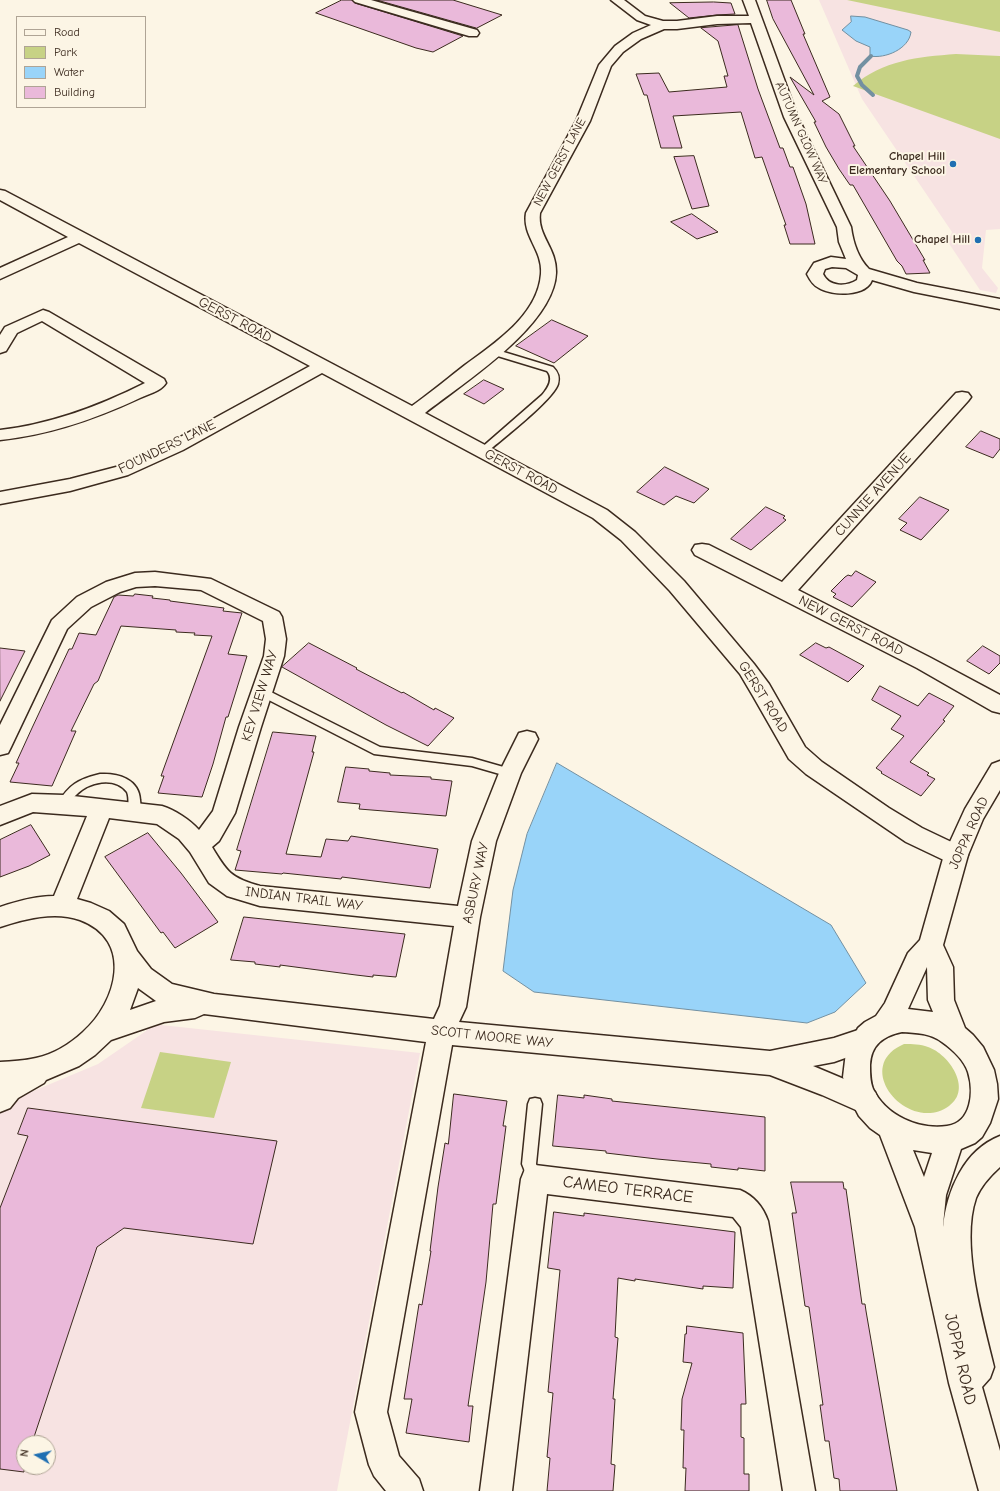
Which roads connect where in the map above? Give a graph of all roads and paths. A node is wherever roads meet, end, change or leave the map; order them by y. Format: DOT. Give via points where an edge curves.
graph roads {
  1 [pos="359,0"];
  2 [pos="617,0"];
  3 [pos="749,0"];
  4 [pos="756,19"];
  5 [pos="662,25"];
  6 [pos="472,33"];
  7 [pos="0,194"];
  8 [pos="79,237"];
  9 [pos="846,242"];
  10 [pos="831,262"];
  11 [pos="0,274"];
  12 [pos="861,275"];
  13 [pos="1000,304"];
  14 [pos="0,348"];
  15 [pos="494,352"];
  16 [pos="322,366"];
  17 [pos="962,397"];
  18 [pos="414,414"];
  19 [pos="0,435"];
  20 [pos="483,451"];
  21 [pos="0,498"];
  22 [pos="702,550"];
  23 [pos="784,592"];
  24 [pos="263,692"];
  25 [pos="1000,705"];
  26 [pos="527,739"];
  27 [pos="0,747"];
  28 [pos="1000,770"];
  29 [pos="510,774"];
  30 [pos="64,804"];
  31 [pos="101,809"];
  32 [pos="134,812"];
  33 [pos="0,816"];
  34 [pos="198,845"];
  35 [pos="956,856"];
  36 [pos="62,906"];
  37 [pos="0,917"];
  38 [pos="468,917"];
  39 [pos="931,945"];
  40 [pos="125,954"];
  41 [pos="214,1006"];
  42 [pos="886,1023"];
  43 [pos="102,1031"];
  44 [pos="441,1032"];
  45 [pos="954,1034"];
  46 [pos="864,1040"];
  47 [pos="770,1063"];
  48 [pos="989,1067"];
  49 [pos="45,1068"];
  50 [pos="0,1074"];
  51 [pos="0,1098"];
  52 [pos="865,1101"];
  53 [pos="535,1104"];
  54 [pos="990,1118"];
  55 [pos="891,1128"];
  56 [pos="950,1140"];
  57 [pos="1000,1149"];
  58 [pos="535,1179"];
  59 [pos="929,1227"];
  60 [pos="965,1383"];
  61 [pos="407,1491"];
  62 [pos="496,1491"];
  63 [pos="799,1491"];
  64 [pos="995,1491"];
  1 -- 6 [label="street"];
  2 -- 5 [label="street" via="641,18"];
  3 -- 4 [label="street, AUTUMN GLOW WAY"];
  4 -- 5 [label="street"];
  4 -- 9 [label="street, AUTUMN GLOW WAY" via="789,112 844,227"];
  5 -- 15 [label="street, NEW GERST LANE" via="637,36 619,49 605,65 583,120 531,220 532,229 546,250 550,270 544,292 522,327"];
  7 -- 8 [label="street, GERST ROAD" via="56,232"];
  8 -- 11 [label="street"];
  8 -- 16 [label="street, GERST ROAD"];
  9 -- 10 [label="street"];
  9 -- 12 [label="street, AUTUMN GLOW WAY"];
  10 -- 12 [label="street" via="845,263"];
  10 -- 12 [label="street" via="816,270 816,278 826,285 840,289 856,288"];
  12 -- 13 [label="street"];
  14 -- 19 [label="street" via="12,330 43,315 158,383 119,402 56,426"];
  15 -- 18 [label="street, NEW GERST LANE"];
  15 -- 20 [label="lane" via="550,369 556,378 552,390 546,397"];
  16 -- 18 [label="street, GERST ROAD"];
  16 -- 21 [label="street, FOUNDERS LANE" via="177,446 122,471 70,485"];
  17 -- 23 [label="street, CUNNIE AVENUE"];
  18 -- 20 [label="street, GERST ROAD"];
  20 -- 35 [label="street, GERST ROAD" via="600,514 628,536 677,586 747,669 797,753 814,768 881,814 914,835"];
  22 -- 23 [label="street, NEW GERST ROAD"];
  23 -- 25 [label="street, NEW GERST ROAD"];
  24 -- 27 [label="street, KEY VIEW WAY" via="274,656 276,639 272,617 204,584 155,579 135,580 113,587 84,602 59,624"];
  24 -- 29 [label="lane" via="378,751 472,762"];
  24 -- 34 [label="street, KEY VIEW WAY" via="224,813 211,834"];
  26 -- 29 [label="street, ASBURY WAY"];
  28 -- 35 [label="street, JOPPA ROAD" via="973,816"];
  29 -- 38 [label="street, ASBURY WAY" via="484,841"];
  30 -- 31 [label="street, INDIAN TRAIL WAY"];
  30 -- 32 [label="lane" via="72,791 81,784 106,778 121,780 129,786 134,794"];
  30 -- 33 [label="street, INDIAN TRAIL WAY" via="32,803"];
  31 -- 32 [label="street, INDIAN TRAIL WAY"];
  31 -- 36 [label="street"];
  32 -- 34 [label="street, INDIAN TRAIL WAY" via="162,815 187,832"];
  34 -- 38 [label="street, INDIAN TRAIL WAY" via="217,876 235,889 321,903"];
  35 -- 39 [label="street, JOPPA ROAD"];
  36 -- 37 [label="street" via="27,908"];
  36 -- 40 [label="street" via="80,909 108,925 119,938"];
  38 -- 44 [label="street, ASBURY WAY" via="453,1007"];
  39 -- 42 [label="street, JOPPA ROAD" via="917,961"];
  39 -- 45 [label="street, JOPPA ROAD" via="940,967 941,1000"];
  40 -- 41 [label="street, SCOTT MOORE WAY" via="142,977 166,994"];
  40 -- 43 [label="street" via="128,973 124,993 115,1013"];
  41 -- 43 [label="street, SCOTT MOORE WAY" via="164,1010"];
  41 -- 44 [label="street, SCOTT MOORE WAY"];
  42 -- 45 [label="street, JOPPA ROAD" via="902,1020 920,1021 937,1025"];
  42 -- 46 [label="street, JOPPA ROAD"];
  43 -- 49 [label="street" via="87,1046"];
  44 -- 47 [label="street, SCOTT MOORE WAY"];
  44 -- 61 [label="street" via="371,1412 385,1465"];
  45 -- 48 [label="street, JOPPA ROAD"];
  46 -- 47 [label="street, SCOTT MOORE WAY" via="834,1050"];
  46 -- 52 [label="street, JOPPA ROAD" via="855,1068 858,1085"];
  47 -- 52 [label="street, SCOTT MOORE WAY"];
  48 -- 54 [label="street, JOPPA ROAD" via="987,1080"];
  49 -- 50 [label="street" via="14,1075"];
  49 -- 51 [label="street" via="9,1089"];
  52 -- 55 [label="street, JOPPA ROAD" via="876,1116"];
  53 -- 58 [label="lane" via="529,1164"];
  54 -- 56 [label="street, JOPPA ROAD"];
  55 -- 56 [label="street, JOPPA ROAD" via="910,1137 930,1141"];
  55 -- 59 [label="street, JOPPA ROAD"];
  56 -- 59 [label="street, JOPPA ROAD" via="932,1195"];
  57 -- 60 [label="street" via="986,1160 971,1178 962,1198 958,1222 958,1263 979,1367"];
  58 -- 62 [label="street"];
  58 -- 63 [label="street, CAMEO TERRACE" via="740,1204 754,1221"];
  59 -- 60 [label="street, JOPPA ROAD"];
  60 -- 64 [label="street, JOPPA ROAD"];
}
